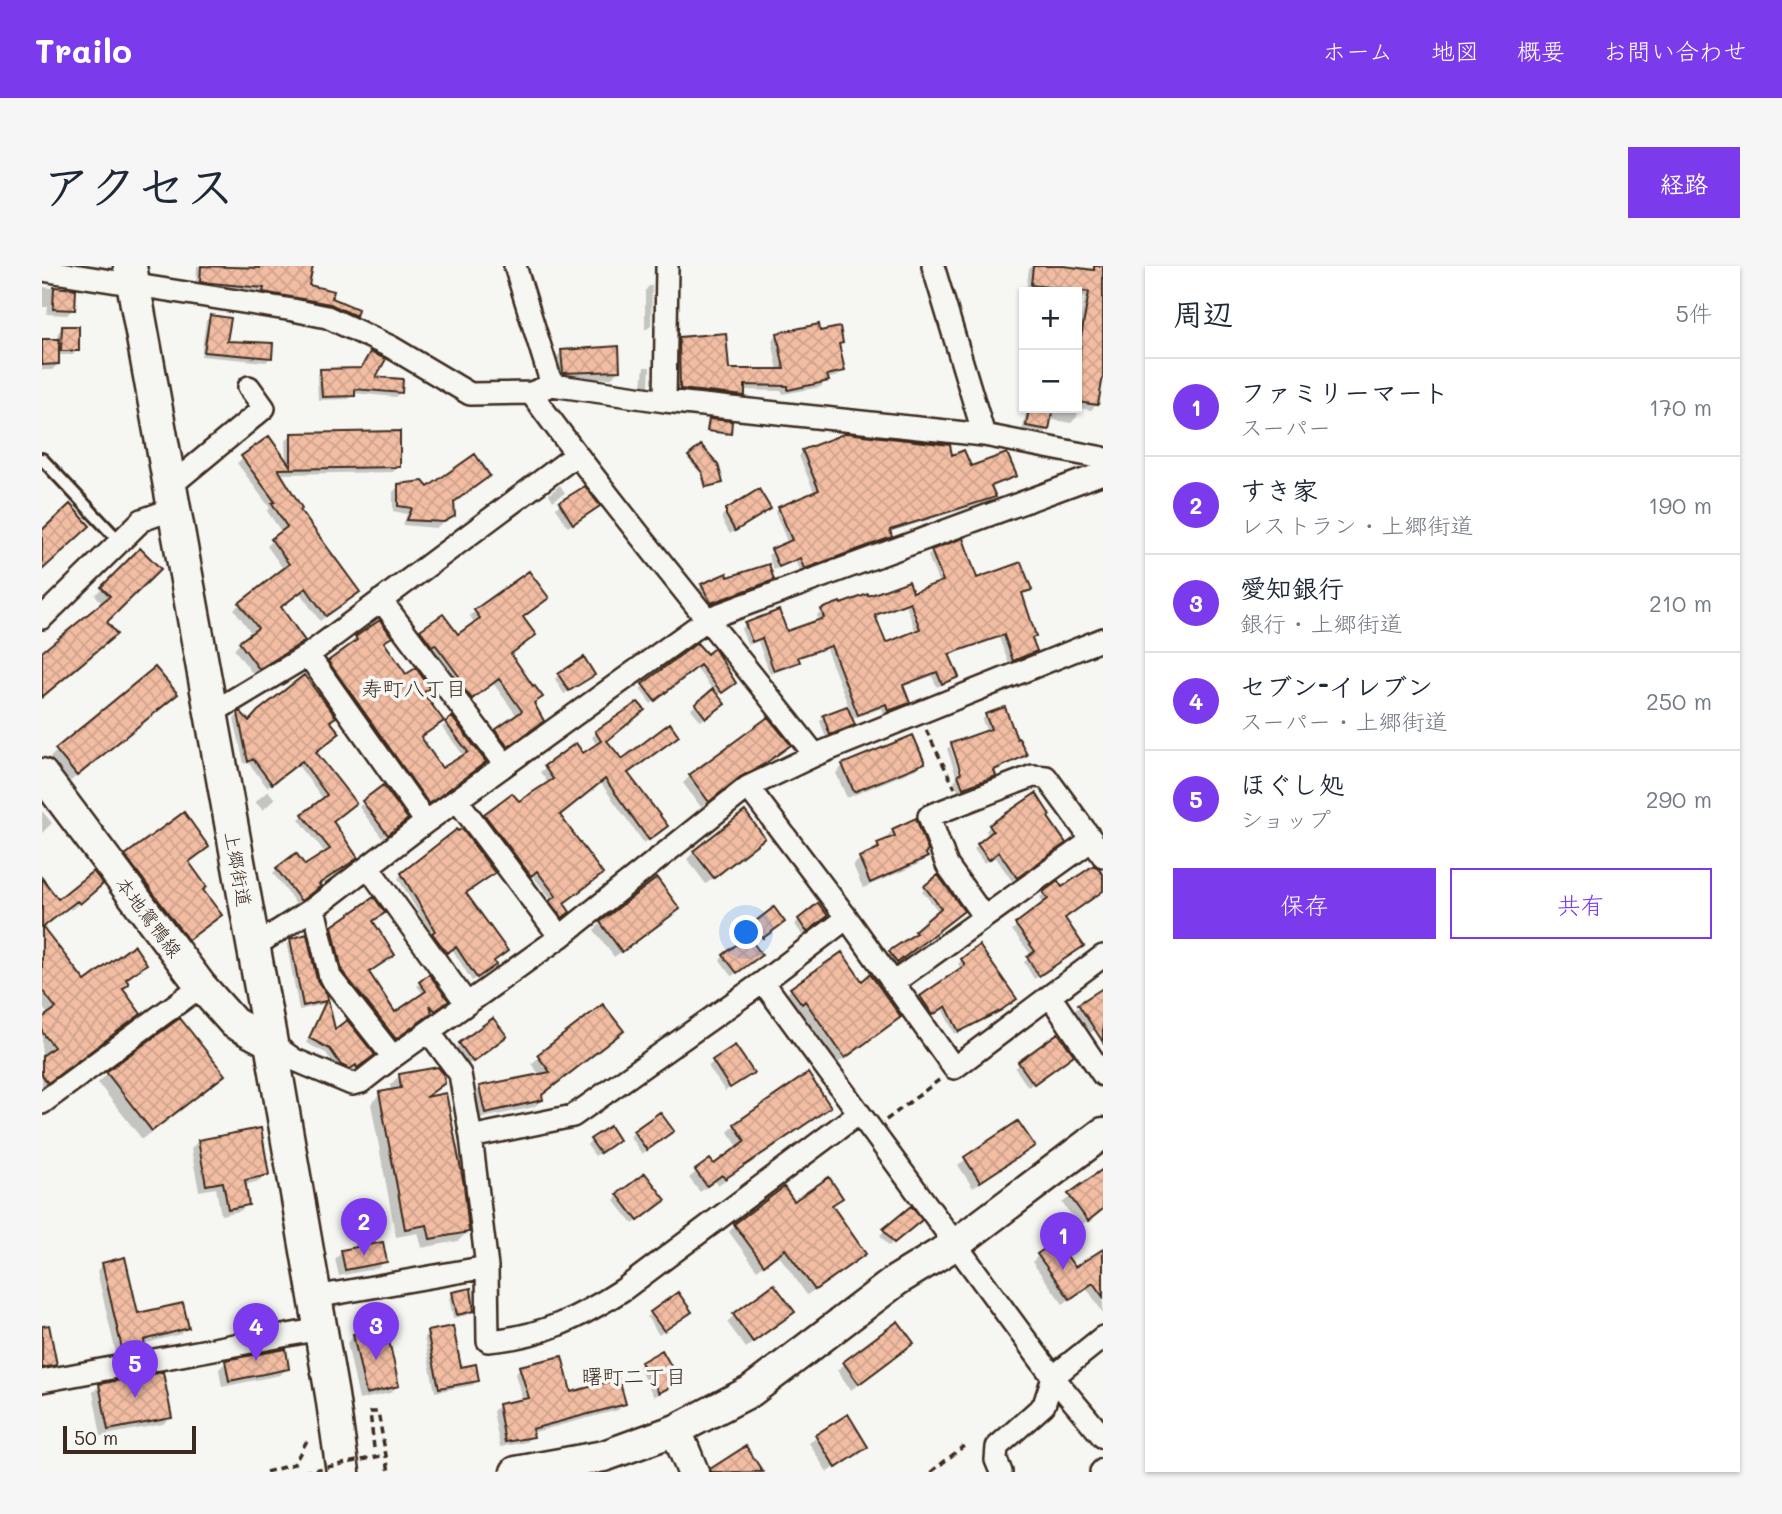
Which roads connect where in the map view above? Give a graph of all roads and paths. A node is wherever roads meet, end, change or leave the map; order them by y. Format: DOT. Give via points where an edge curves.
graph roads {
  1 [pos="515,266"];
  2 [pos="667,266"];
  3 [pos="933,266"];
  4 [pos="42,270"];
  5 [pos="131,275"];
  6 [pos="552,385"];
  7 [pos="249,387"];
  8 [pos="531,393"];
  9 [pos="665,401"];
  10 [pos="984,435"];
  11 [pos="576,455"];
  12 [pos="1103,458"];
  13 [pos="42,459"];
  14 [pos="1103,472"];
  15 [pos="171,498"];
  16 [pos="120,542"];
  17 [pos="381,600"];
  18 [pos="42,618"];
  19 [pos="709,618"];
  20 [pos="1103,639"];
  21 [pos="308,655"];
  22 [pos="210,714"];
  23 [pos="918,714"];
  24 [pos="815,755"];
  25 [pos="505,765"];
  26 [pos="42,774"];
  27 [pos="748,787"];
  28 [pos="457,800"];
  29 [pos="962,803"];
  30 [pos="426,822"];
  31 [pos="1097,848"];
  32 [pos="368,867"];
  33 [pos="314,908"];
  34 [pos="984,917"];
  35 [pos="846,918"];
  36 [pos="560,937"];
  37 [pos="253,947"];
  38 [pos="1103,956"];
  39 [pos="763,982"];
  40 [pos="893,983"];
  41 [pos="201,986"];
  42 [pos="1051,996"];
  43 [pos="467,1004"];
  44 [pos="429,1032"];
  45 [pos="271,1043"];
  46 [pos="393,1057"];
  47 [pos="954,1069"];
  48 [pos="1103,1075"];
  49 [pos="42,1103"];
  50 [pos="859,1113"];
  51 [pos="872,1131"];
  52 [pos="1103,1133"];
  53 [pos="471,1137"];
  54 [pos="956,1244"];
  55 [pos="487,1266"];
  56 [pos="314,1297"];
  57 [pos="320,1329"];
  58 [pos="1103,1337"];
  59 [pos="1054,1377"];
  60 [pos="42,1381"];
  61 [pos="1044,1405"];
  62 [pos="1083,1413"];
  63 [pos="676,1430"];
  64 [pos="309,1437"];
  65 [pos="1103,1437"];
  66 [pos="964,1446"];
  67 [pos="374,1448"];
  68 [pos="386,1455"];
  69 [pos="265,1472"];
  70 [pos="303,1472"];
  71 [pos="344,1472"];
  72 [pos="389,1472"];
  73 [pos="516,1472"];
  74 [pos="693,1472"];
  75 [pos="932,1472"];
  76 [pos="1001,1472"];
  1 -- 6 [label="street"];
  2 -- 9 [label="street"];
  3 -- 10 [label="street"];
  4 -- 5 [label="street"];
  5 -- 8 [label="street" via="327,317 391,347 470,394"];
  5 -- 15 [label="main road, 上郷街道"];
  6 -- 8 [label="street"];
  6 -- 9 [label="street"];
  7 -- 15 [label="street" via="264,408"];
  8 -- 11 [label="street"];
  9 -- 10 [label="street"];
  10 -- 12 [label="street"];
  11 -- 17 [label="street"];
  11 -- 19 [label="street"];
  13 -- 16 [label="lane"];
  14 -- 19 [label="street"];
  15 -- 16 [label="street"];
  15 -- 22 [label="main road, 上郷街道"];
  16 -- 18 [label="street"];
  17 -- 21 [label="street"];
  17 -- 25 [label="street"];
  19 -- 24 [label="street"];
  19 -- 25 [label="street"];
  20 -- 23 [label="street"];
  21 -- 22 [label="street"];
  21 -- 30 [label="street"];
  22 -- 37 [label="main road, 上郷街道"];
  23 -- 24 [label="street"];
  23 -- 29 [label="path"];
  24 -- 27 [label="street"];
  25 -- 28 [label="street"];
  26 -- 41 [label="street, 本地鴛鴨線"];
  27 -- 35 [label="street"];
  27 -- 36 [label="street"];
  28 -- 30 [label="street"];
  28 -- 36 [label="street"];
  29 -- 31 [label="street" via="1033,775 1046,777"];
  29 -- 34 [label="street" via="929,816 947,865"];
  30 -- 32 [label="street"];
  31 -- 34 [label="street"];
  32 -- 33 [label="street"];
  32 -- 43 [label="street"];
  33 -- 37 [label="street"];
  33 -- 46 [label="street" via="330,977"];
  34 -- 40 [label="street"];
  35 -- 39 [label="street"];
  35 -- 40 [label="street"];
  36 -- 43 [label="street"];
  37 -- 45 [label="main road, 上郷街道"];
  38 -- 42 [label="street"];
  39 -- 50 [label="street"];
  39 -- 53 [label="street" via="573,1116"];
  40 -- 47 [label="street"];
  41 -- 45 [label="street, 本地鴛鴨線" via="233,1023"];
  41 -- 49 [label="street"];
  42 -- 47 [label="street"];
  42 -- 48 [label="street"];
  43 -- 44 [label="street"];
  44 -- 46 [label="street"];
  44 -- 53 [label="street" via="460,1074"];
  45 -- 46 [label="street" via="295,1060 352,1084"];
  45 -- 56 [label="main road, 上郷街道"];
  47 -- 51 [label="path"];
  50 -- 51 [label="street"];
  50 -- 55 [label="street" via="588,1313 512,1339 488,1341"];
  51 -- 54 [label="street"];
  52 -- 54 [label="street"];
  53 -- 55 [label="street"];
  54 -- 59 [label="street"];
  54 -- 63 [label="street" via="897,1280 751,1391"];
  55 -- 56 [label="street"];
  56 -- 57 [label="main road, 上郷街道"];
  57 -- 60 [label="street"];
  57 -- 71 [label="main road, 上郷街道"];
  58 -- 59 [label="street"];
  59 -- 61 [label="street"];
  59 -- 62 [label="street"];
  61 -- 62 [label="street"];
  61 -- 76 [label="street" via="997,1447"];
  62 -- 65 [label="street"];
  63 -- 73 [label="street" via="604,1456"];
  63 -- 74 [label="street"];
  64 -- 69 [label="path" via="294,1464"];
  66 -- 75 [label="path"];
  67 -- 68 [label="path" via="369,1412 378,1412"];
  68 -- 70 [label="path, bridge"];
  68 -- 72 [label="path"];
}
